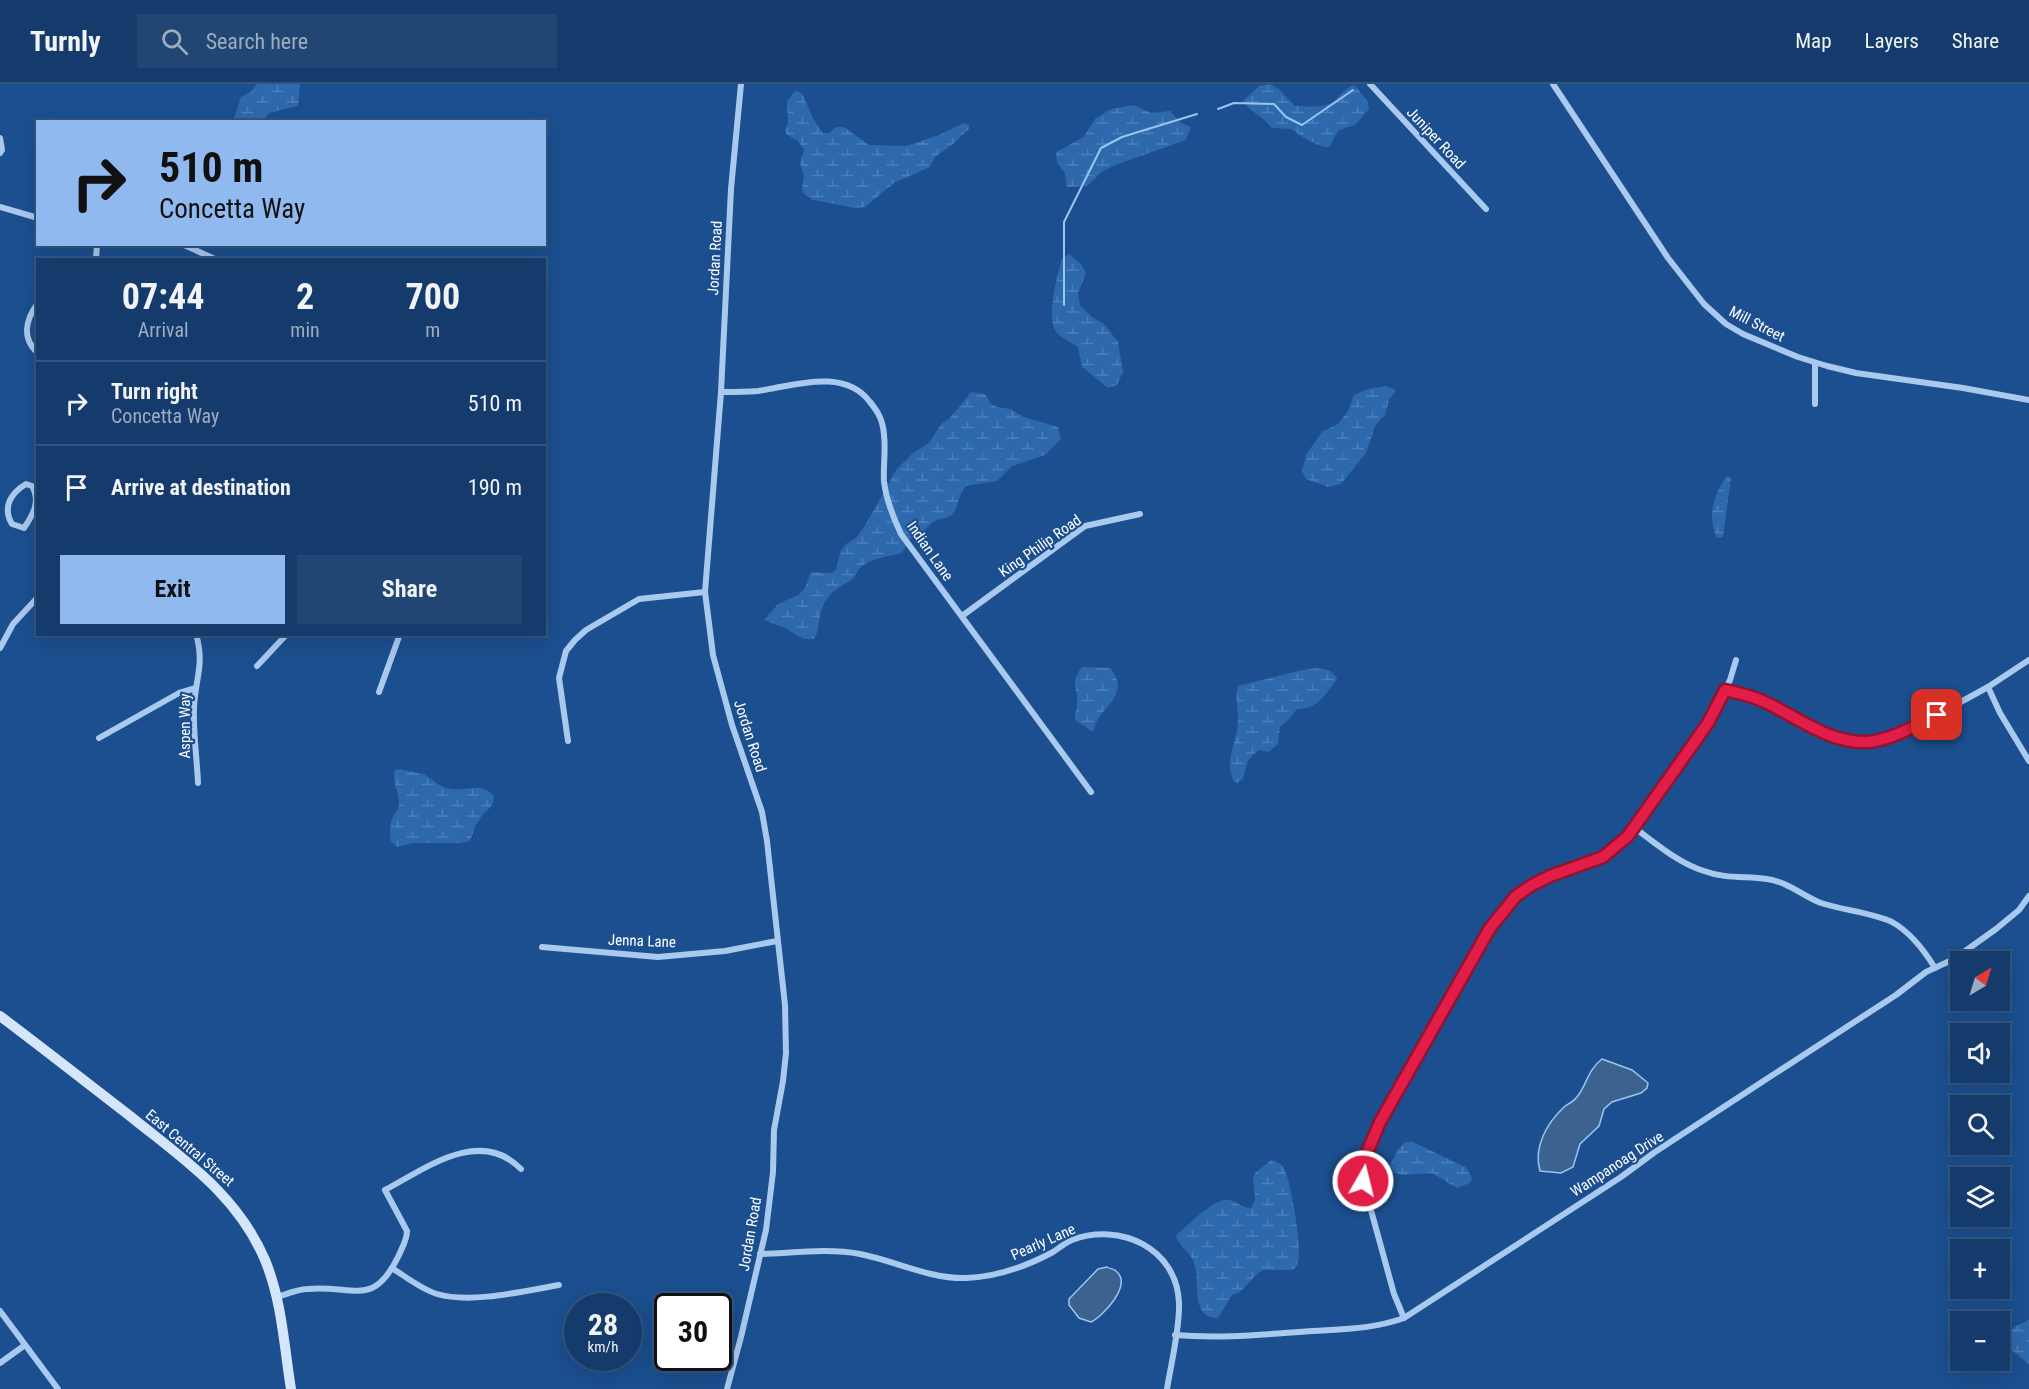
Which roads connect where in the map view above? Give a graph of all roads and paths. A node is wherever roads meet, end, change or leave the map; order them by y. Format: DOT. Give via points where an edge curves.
graph roads {
  1 [pos="741,84"];
  2 [pos="1370,84"];
  3 [pos="1553,84"];
  4 [pos="0,138"];
  5 [pos="0,153"];
  6 [pos="0,207"];
  7 [pos="1486,209"];
  8 [pos="36,217"];
  9 [pos="186,246"];
  10 [pos="213,258"];
  11 [pos="36,306"];
  12 [pos="36,351"];
  13 [pos="1815,363"];
  14 [pos="721,392"];
  15 [pos="2029,400"];
  16 [pos="1815,404"];
  17 [pos="36,498"];
  18 [pos="36,509"];
  19 [pos="1140,514"];
  20 [pos="705,592"];
  21 [pos="36,599"];
  22 [pos="962,616"];
  23 [pos="197,636"];
  24 [pos="285,636"];
  25 [pos="399,636"];
  26 [pos="0,648"];
  27 [pos="1736,660"];
  28 [pos="2029,660"];
  29 [pos="257,666"];
  30 [pos="1989,687"];
  31 [pos="196,688"];
  32 [pos="1725,690"];
  33 [pos="379,692"];
  34 [pos="99,738"];
  35 [pos="567,741"];
  36 [pos="2029,761"];
  37 [pos="198,783"];
  38 [pos="1091,792"];
  39 [pos="1635,828"];
  40 [pos="2029,896"];
  41 [pos="777,941"];
  42 [pos="542,947"];
  43 [pos="1935,968"];
  44 [pos="0,1016"];
  45 [pos="521,1169"];
  46 [pos="760,1254"];
  47 [pos="392,1269"];
  48 [pos="559,1285"];
  49 [pos="277,1297"];
  50 [pos="0,1311"];
  51 [pos="1404,1318"];
  52 [pos="1175,1335"];
  53 [pos="25,1345"];
  54 [pos="0,1363"];
  55 [pos="58,1389"];
  56 [pos="291,1389"];
  57 [pos="727,1389"];
  58 [pos="1167,1389"];
  1 -- 14 [label="street, Jordan Road" via="728,235"];
  2 -- 7 [label="street, Juniper Road"];
  3 -- 13 [label="street, Mill Street" via="1668,258 1704,304 1743,334"];
  4 -- 5 [label="street"];
  6 -- 8 [label="street"];
  9 -- 10 [label="street"];
  11 -- 12 [label="street" via="27,332"];
  13 -- 15 [label="street, Mill Street"];
  13 -- 16 [label="street"];
  14 -- 20 [label="street, Jordan Road"];
  14 -- 22 [label="street, Indian Lane" via="836,382 868,399 880,416 884,482 893,518"];
  17 -- 18 [label="street" via="32,486 26,484 14,491 9,520 24,528"];
  19 -- 22 [label="street, King Philip Road" via="1085,526"];
  20 -- 35 [label="street" via="639,599 575,640 566,651 559,678"];
  20 -- 41 [label="street, Jordan Road" via="713,655 762,812"];
  21 -- 26 [label="street" via="13,624"];
  22 -- 38 [label="street, Indian Lane"];
  23 -- 31 [label="street, Aspen Way" via="201,651"];
  24 -- 29 [label="street"];
  25 -- 33 [label="street"];
  27 -- 32 [label="street"];
  28 -- 30 [label="street"];
  30 -- 32 [label="street" via="1906,732 1869,742 1830,735 1766,703"];
  30 -- 36 [label="street"];
  31 -- 34 [label="street" via="179,693"];
  31 -- 37 [label="street, Aspen Way"];
  32 -- 39 [label="street" via="1708,723"];
  39 -- 43 [label="street" via="1704,872 1777,881 1819,902 1891,921 1914,940"];
  39 -- 51 [label="street" via="1603,857 1550,876 1516,896 1490,928 1372,1138 1364,1160 1364,1191"];
  40 -- 43 [label="street, Wampanoag Drive" via="1996,929"];
  41 -- 42 [label="street, Jenna Lane" via="658,957"];
  41 -- 46 [label="street, Jordan Road" via="785,1005 786,1063"];
  43 -- 51 [label="street, Wampanoag Drive"];
  44 -- 49 [label="main road, East Central Street" via="212,1183 242,1217 258,1244"];
  45 -- 47 [label="street" via="499,1153 482,1150 439,1161 386,1190 407,1231"];
  46 -- 52 [label="street, Pearly Lane" via="856,1253 932,1274 972,1277 1019,1267 1070,1241 1117,1234 1143,1244 1167,1266 1179,1303"];
  46 -- 57 [label="street, Jordan Road"];
  47 -- 48 [label="street" via="426,1289 453,1296 492,1296"];
  47 -- 49 [label="street" via="375,1288 366,1291 305,1288"];
  49 -- 56 [label="main road, East Central Street"];
  50 -- 53 [label="street"];
  51 -- 52 [label="street, Wampanoag Drive" via="1336,1331 1232,1338"];
  52 -- 58 [label="street, Pearly Lane"];
  53 -- 54 [label="street"];
  53 -- 55 [label="street"];
}
